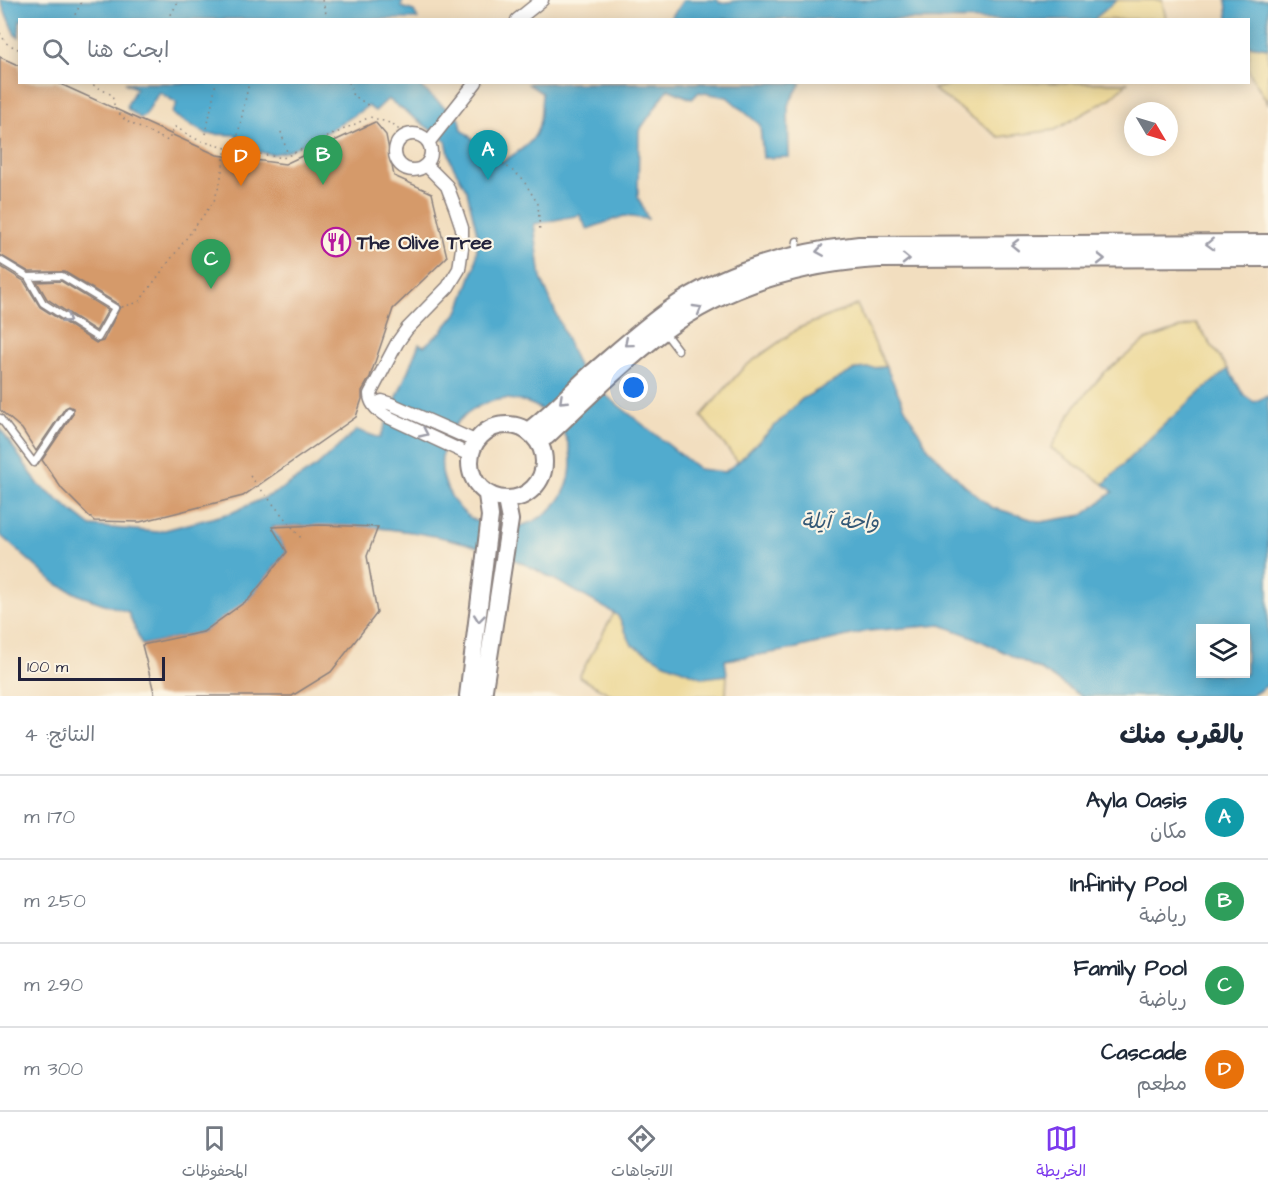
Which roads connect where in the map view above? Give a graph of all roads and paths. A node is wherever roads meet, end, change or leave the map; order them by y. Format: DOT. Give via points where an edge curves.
graph roads {
  1 [pos="83,0"];
  2 [pos="179,0"];
  3 [pos="322,0"];
  4 [pos="542,0"];
  5 [pos="73,18"];
  6 [pos="169,18"];
  7 [pos="327,18"];
  8 [pos="520,18"];
  9 [pos="0,33"];
  10 [pos="18,49"];
  11 [pos="92,84"];
  12 [pos="216,84"];
  13 [pos="249,84"];
  14 [pos="350,84"];
  15 [pos="474,84"];
  16 [pos="369,106"];
  17 [pos="281,132"];
  18 [pos="206,134"];
  19 [pos="238,135"];
  20 [pos="405,136"];
  21 [pos="428,139"];
  22 [pos="226,148"];
  23 [pos="287,152"];
  24 [pos="493,156"];
  25 [pos="426,165"];
  26 [pos="540,233"];
  27 [pos="1268,243"];
  28 [pos="1268,258"];
  29 [pos="0,260"];
  30 [pos="28,277"];
  31 [pos="115,308"];
  32 [pos="660,326"];
  33 [pos="678,350"];
  34 [pos="375,404"];
  35 [pos="69,411"];
  36 [pos="0,418"];
  37 [pos="537,433"];
  38 [pos="468,446"];
  39 [pos="249,476"];
  40 [pos="488,495"];
  41 [pos="506,500"];
  42 [pos="301,538"];
  43 [pos="485,563"];
  44 [pos="503,567"];
  45 [pos="468,696"];
  46 [pos="483,696"];
  1 -- 5 [label="path"];
  2 -- 6 [label="path"];
  3 -- 7 [label="path"];
  4 -- 8 [label="street"];
  9 -- 10 [label="path" via="6,43"];
  11 -- 22 [label="path" via="112,95 115,109 126,121 168,141 175,127 198,140"];
  12 -- 18 [label="path"];
  13 -- 19 [label="path"];
  14 -- 16 [label="path" via="352,94"];
  15 -- 21 [label="street"];
  17 -- 23 [label="path"];
  20 -- 21 [label="street"];
  20 -- 22 [label="path" via="393,124 370,117 283,158"];
  20 -- 25 [label="street" via="396,153 401,165 414,170"];
  21 -- 25 [label="street" via="431,152"];
  22 -- 31 [label="path" via="214,201 139,302"];
  24 -- 26 [label="path" via="522,178 538,204"];
  25 -- 34 [label="street" via="447,186 462,228 459,269 448,287 397,343 370,394"];
  27 -- 32 [label="street, one-way" via="796,248 671,308"];
  32 -- 28 [label="street, one-way" via="745,286 829,263 888,259"];
  29 -- 30 [label="lane"];
  30 -- 31 [label="lane" via="62,276"];
  30 -- 31 [label="lane, one-way" via="43,303 98,338"];
  32 -- 33 [label="lane"];
  32 -- 37 [label="street"];
  34 -- 38 [label="street, one-way" via="386,416"];
  34 -- 38 [label="street" via="391,404"];
  35 -- 36 [label="lane" via="34,463"];
  37 -- 38 [label="street" via="500,425"];
  37 -- 41 [label="street" via="544,460 540,480 526,495"];
  38 -- 40 [label="street" via="472,478"];
  39 -- 42 [label="path"];
  40 -- 41 [label="street"];
  40 -- 43 [label="street"];
  41 -- 44 [label="street" via="510,520"];
  43 -- 44 [label="street"];
  43 -- 45 [label="street, one-way"];
  44 -- 46 [label="street"];
}
